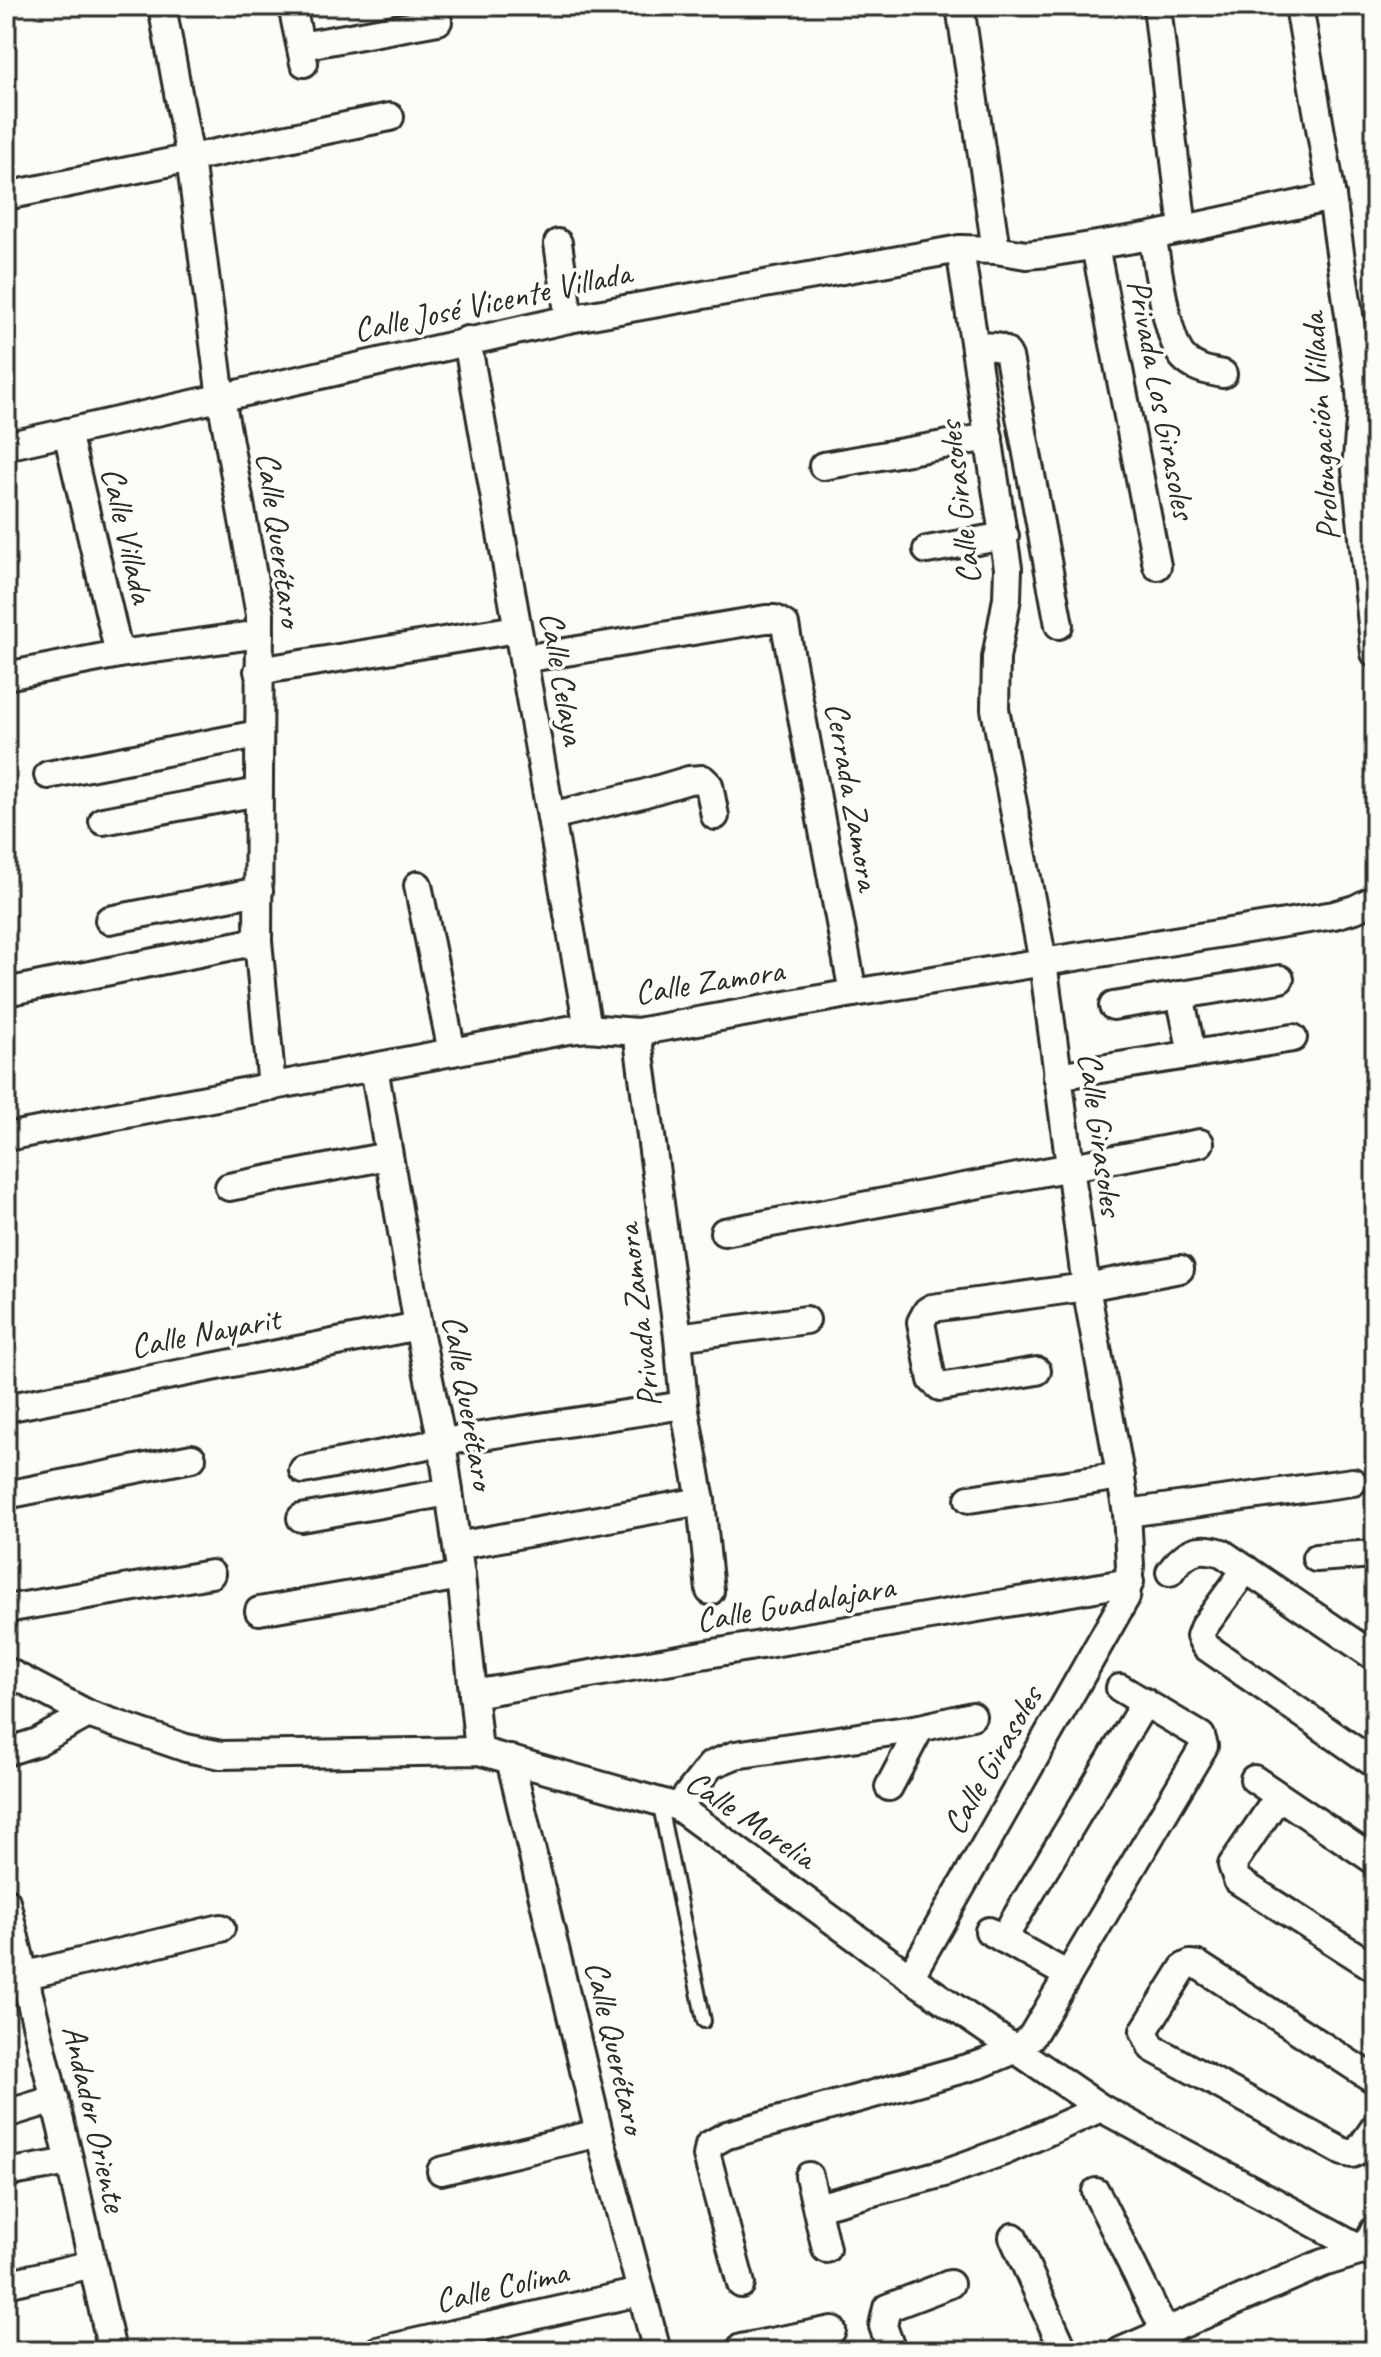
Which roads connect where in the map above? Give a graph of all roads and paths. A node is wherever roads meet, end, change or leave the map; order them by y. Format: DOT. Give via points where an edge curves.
graph roads {
  1 [pos="162,6"];
  2 [pos="292,6"];
  3 [pos="960,6"];
  4 [pos="1157,6"];
  5 [pos="1299,6"];
  6 [pos="438,21"];
  7 [pos="390,117"];
  8 [pos="190,158"];
  9 [pos="6,196"];
  10 [pos="1332,197"];
  11 [pos="1183,229"];
  12 [pos="1152,236"];
  13 [pos="558,243"];
  14 [pos="1095,246"];
  15 [pos="960,249"];
  16 [pos="996,250"];
  17 [pos="569,319"];
  18 [pos="467,340"];
  19 [pos="975,347"];
  20 [pos="1223,374"];
  21 [pos="221,398"];
  22 [pos="67,432"];
  23 [pos="989,437"];
  24 [pos="6,446"];
  25 [pos="823,466"];
  26 [pos="1005,536"];
  27 [pos="927,550"];
  28 [pos="1157,566"];
  29 [pos="1059,625"];
  30 [pos="517,629"];
  31 [pos="260,634"];
  32 [pos="1375,653"];
  33 [pos="119,654"];
  34 [pos="523,659"];
  35 [pos="258,671"];
  36 [pos="6,676"];
  37 [pos="258,734"];
  38 [pos="48,775"];
  39 [pos="258,792"];
  40 [pos="551,816"];
  41 [pos="715,816"];
  42 [pos="103,821"];
  43 [pos="418,885"];
  44 [pos="259,891"];
  45 [pos="1375,899"];
  46 [pos="109,920"];
  47 [pos="258,941"];
  48 [pos="1043,962"];
  49 [pos="1280,979"];
  50 [pos="6,992"];
  51 [pos="853,993"];
  52 [pos="1180,995"];
  53 [pos="1113,1006"];
  54 [pos="588,1028"];
  55 [pos="637,1032"];
  56 [pos="1293,1038"];
  57 [pos="452,1052"];
  58 [pos="1192,1053"];
  59 [pos="374,1067"];
  60 [pos="1057,1076"];
  61 [pos="272,1087"];
  62 [pos="6,1137"];
  63 [pos="1200,1143"];
  64 [pos="388,1156"];
  65 [pos="1069,1166"];
  66 [pos="229,1187"];
  67 [pos="724,1232"];
  68 [pos="1180,1269"];
  69 [pos="1086,1287"];
  70 [pos="806,1320"];
  71 [pos="418,1326"];
  72 [pos="678,1337"];
  73 [pos="1037,1371"];
  74 [pos="684,1405"];
  75 [pos="6,1408"];
  76 [pos="442,1442"];
  77 [pos="192,1458"];
  78 [pos="303,1470"];
  79 [pos="1121,1476"];
  80 [pos="1353,1482"];
  81 [pos="449,1492"];
  82 [pos="6,1495"];
  83 [pos="969,1499"];
  84 [pos="701,1501"];
  85 [pos="1127,1513"];
  86 [pos="301,1518"];
  87 [pos="457,1546"];
  88 [pos="1375,1554"];
  89 [pos="1316,1558"];
  90 [pos="1246,1569"];
  91 [pos="1170,1572"];
  92 [pos="211,1574"];
  93 [pos="461,1576"];
  94 [pos="1130,1582"];
  95 [pos="710,1591"];
  96 [pos="6,1609"];
  97 [pos="259,1611"];
  98 [pos="1375,1657"];
  99 [pos="6,1671"];
  100 [pos="1120,1688"];
  101 [pos="473,1694"];
  102 [pos="1145,1702"];
  103 [pos="88,1714"];
  104 [pos="972,1716"];
  105 [pos="920,1728"];
  106 [pos="479,1751"];
  107 [pos="6,1752"];
  108 [pos="510,1759"];
  109 [pos="1375,1764"];
  110 [pos="1254,1779"];
  111 [pos="889,1787"];
  112 [pos="1278,1797"];
  113 [pos="668,1803"];
  114 [pos="1375,1861"];
  115 [pos="6,1901"];
  116 [pos="221,1928"];
  117 [pos="1375,1968"];
  118 [pos="1068,1975"];
  119 [pos="910,1977"];
  120 [pos="15,1978"];
  121 [pos="704,2021"];
  122 [pos="1015,2050"];
  123 [pos="1375,2080"];
  124 [pos="55,2099"];
  125 [pos="1101,2108"];
  126 [pos="6,2114"];
  127 [pos="1375,2127"];
  128 [pos="599,2133"];
  129 [pos="70,2162"];
  130 [pos="441,2171"];
  131 [pos="6,2173"];
  132 [pos="809,2176"];
  133 [pos="1096,2192"];
  134 [pos="817,2207"];
  135 [pos="1013,2237"];
  136 [pos="1371,2246"];
  137 [pos="826,2249"];
  138 [pos="93,2264"];
  139 [pos="6,2284"];
  140 [pos="741,2284"];
  141 [pos="950,2284"];
  142 [pos="640,2292"];
  143 [pos="832,2330"];
  144 [pos="1165,2331"];
  145 [pos="112,2351"];
  146 [pos="377,2351"];
  147 [pos="657,2351"];
  148 [pos="739,2351"];
  149 [pos="892,2351"];
  150 [pos="1064,2351"];
  151 [pos="1121,2351"];
  1 -- 8 [label="street, Calle Querétaro"];
  2 -- 6 [label="street" via="302,54"];
  3 -- 16 [label="street"];
  4 -- 11 [label="street"];
  5 -- 10 [label="street, Prolongación Villada"];
  7 -- 8 [label="street"];
  8 -- 9 [label="street"];
  8 -- 21 [label="street, Calle Querétaro"];
  10 -- 11 [label="street"];
  10 -- 32 [label="street, Prolongación Villada" via="1360,391 1356,470"];
  11 -- 12 [label="street"];
  12 -- 14 [label="street"];
  12 -- 20 [label="street" via="1173,341 1194,366"];
  13 -- 17 [label="street"];
  14 -- 16 [label="street" via="1026,255"];
  14 -- 28 [label="street, Privada Los Girasoles"];
  15 -- 16 [label="street, Calle José Vicente Villada"];
  15 -- 17 [label="street, Calle José Vicente Villada"];
  15 -- 19 [label="street, Calle Girasoles"];
  17 -- 18 [label="street, Calle José Vicente Villada"];
  18 -- 21 [label="street, Calle José Vicente Villada"];
  18 -- 30 [label="street, Calle Celaya"];
  19 -- 23 [label="street, Calle Girasoles"];
  19 -- 29 [label="street" via="999,347 1009,357"];
  21 -- 22 [label="street, Calle José Vicente Villada"];
  21 -- 31 [label="street, Calle Querétaro" via="257,591"];
  22 -- 24 [label="street, Calle José Vicente Villada"];
  22 -- 33 [label="street, Calle Villada"];
  23 -- 25 [label="street"];
  23 -- 26 [label="street, Calle Girasoles"];
  26 -- 27 [label="street"];
  26 -- 48 [label="street, Calle Girasoles" via="1007,598 996,658 995,709"];
  30 -- 34 [label="street, Calle Celaya"];
  30 -- 35 [label="street"];
  31 -- 33 [label="street"];
  31 -- 35 [label="street, Calle Querétaro"];
  33 -- 36 [label="street"];
  34 -- 40 [label="street, Calle Celaya"];
  34 -- 51 [label="street, Cerrada Zamora" via="775,619 785,625"];
  35 -- 37 [label="street, Calle Querétaro"];
  37 -- 38 [label="street"];
  37 -- 39 [label="street, Calle Querétaro"];
  39 -- 42 [label="street"];
  39 -- 44 [label="street, Calle Querétaro"];
  40 -- 41 [label="street" via="703,779"];
  40 -- 54 [label="street, Calle Celaya"];
  43 -- 57 [label="street"];
  44 -- 46 [label="street"];
  44 -- 47 [label="street, Calle Querétaro"];
  45 -- 48 [label="street, Calle Zamora" via="1334,915"];
  47 -- 50 [label="street"];
  47 -- 61 [label="street, Calle Querétaro"];
  48 -- 51 [label="street, Calle Zamora"];
  48 -- 60 [label="street, Calle Girasoles"];
  49 -- 52 [label="street"];
  51 -- 55 [label="street, Calle Zamora"];
  52 -- 53 [label="street"];
  52 -- 58 [label="street"];
  54 -- 55 [label="street, Calle Zamora"];
  54 -- 57 [label="street, Calle Zamora"];
  55 -- 72 [label="street, Privada Zamora"];
  56 -- 58 [label="street"];
  57 -- 59 [label="street, Calle Zamora"];
  58 -- 60 [label="street"];
  59 -- 61 [label="street, Calle Zamora"];
  59 -- 64 [label="street, Calle Querétaro"];
  60 -- 65 [label="street, Calle Girasoles"];
  61 -- 62 [label="street, Calle Zamora"];
  63 -- 65 [label="street"];
  64 -- 66 [label="street"];
  64 -- 71 [label="street, Calle Querétaro"];
  65 -- 67 [label="street"];
  65 -- 69 [label="street, Calle Girasoles"];
  68 -- 69 [label="street"];
  69 -- 73 [label="street" via="932,1308 923,1316 932,1380 940,1387"];
  69 -- 79 [label="street, Calle Girasoles"];
  70 -- 72 [label="street"];
  71 -- 75 [label="street, Calle Nayarit"];
  71 -- 76 [label="street, Calle Querétaro"];
  72 -- 74 [label="street, Privada Zamora"];
  74 -- 76 [label="street"];
  74 -- 84 [label="street, Privada Zamora"];
  76 -- 78 [label="street"];
  76 -- 81 [label="street, Calle Querétaro"];
  77 -- 82 [label="street"];
  79 -- 83 [label="street"];
  79 -- 85 [label="street, Calle Girasoles"];
  80 -- 85 [label="street"];
  81 -- 86 [label="street"];
  81 -- 87 [label="street, Calle Querétaro"];
  84 -- 87 [label="street"];
  84 -- 95 [label="street, Privada Zamora"];
  85 -- 94 [label="street, Calle Girasoles"];
  87 -- 93 [label="street, Calle Querétaro"];
  88 -- 89 [label="street"];
  90 -- 91 [label="street" via="1222,1553 1202,1549 1182,1556"];
  90 -- 98 [label="street"];
  90 -- 109 [label="street" via="1203,1628 1205,1646"];
  92 -- 96 [label="street"];
  93 -- 97 [label="street"];
  93 -- 101 [label="street, Calle Querétaro"];
  94 -- 101 [label="street, Calle Guadalajara"];
  94 -- 119 [label="street, Calle Girasoles"];
  99 -- 103 [label="street, Calle Morelia"];
  100 -- 102 [label="street"];
  101 -- 106 [label="street, Calle Querétaro"];
  102 -- 118 [label="street" via="1201,1736 1204,1746"];
  102 -- 118 [label="street" via="996,1935"];
  103 -- 106 [label="street, Calle Morelia" via="221,1755"];
  103 -- 107 [label="street"];
  104 -- 105 [label="street"];
  105 -- 111 [label="street"];
  105 -- 113 [label="street" via="724,1759"];
  106 -- 108 [label="street, Calle Morelia"];
  108 -- 113 [label="street, Calle Morelia"];
  108 -- 128 [label="street, Calle Querétaro"];
  110 -- 112 [label="street"];
  112 -- 114 [label="street"];
  112 -- 117 [label="street" via="1232,1865 1237,1880"];
  113 -- 119 [label="street, Calle Morelia"];
  113 -- 121 [label="lane"];
  115 -- 120 [label="street, Andador Oriente"];
  116 -- 120 [label="street"];
  118 -- 122 [label="street" via="1032,2036"];
  119 -- 122 [label="street, Calle Morelia"];
  120 -- 124 [label="street, Andador Oriente"];
  122 -- 125 [label="street, Calle Morelia"];
  122 -- 140 [label="street" via="727,2135 709,2145 707,2156"];
  123 -- 127 [label="street" via="1198,1965 1184,1967 1144,2031 1152,2048 1343,2152 1359,2150"];
  124 -- 126 [label="street"];
  124 -- 129 [label="street, Andador Oriente"];
  125 -- 134 [label="street" via="944,2173"];
  125 -- 136 [label="street, Calle Morelia"];
  128 -- 130 [label="street"];
  128 -- 142 [label="street, Calle Querétaro"];
  129 -- 131 [label="street"];
  129 -- 138 [label="street, Andador Oriente"];
  132 -- 134 [label="street"];
  133 -- 144 [label="street"];
  134 -- 137 [label="street"];
  135 -- 150 [label="street"];
  136 -- 144 [label="street"];
  138 -- 139 [label="street"];
  138 -- 145 [label="street, Andador Oriente"];
  141 -- 149 [label="street" via="887,2308 883,2326"];
  142 -- 146 [label="street, Calle Colima"];
  142 -- 147 [label="street, Calle Querétaro"];
  143 -- 148 [label="street"];
  144 -- 151 [label="street"];
}
